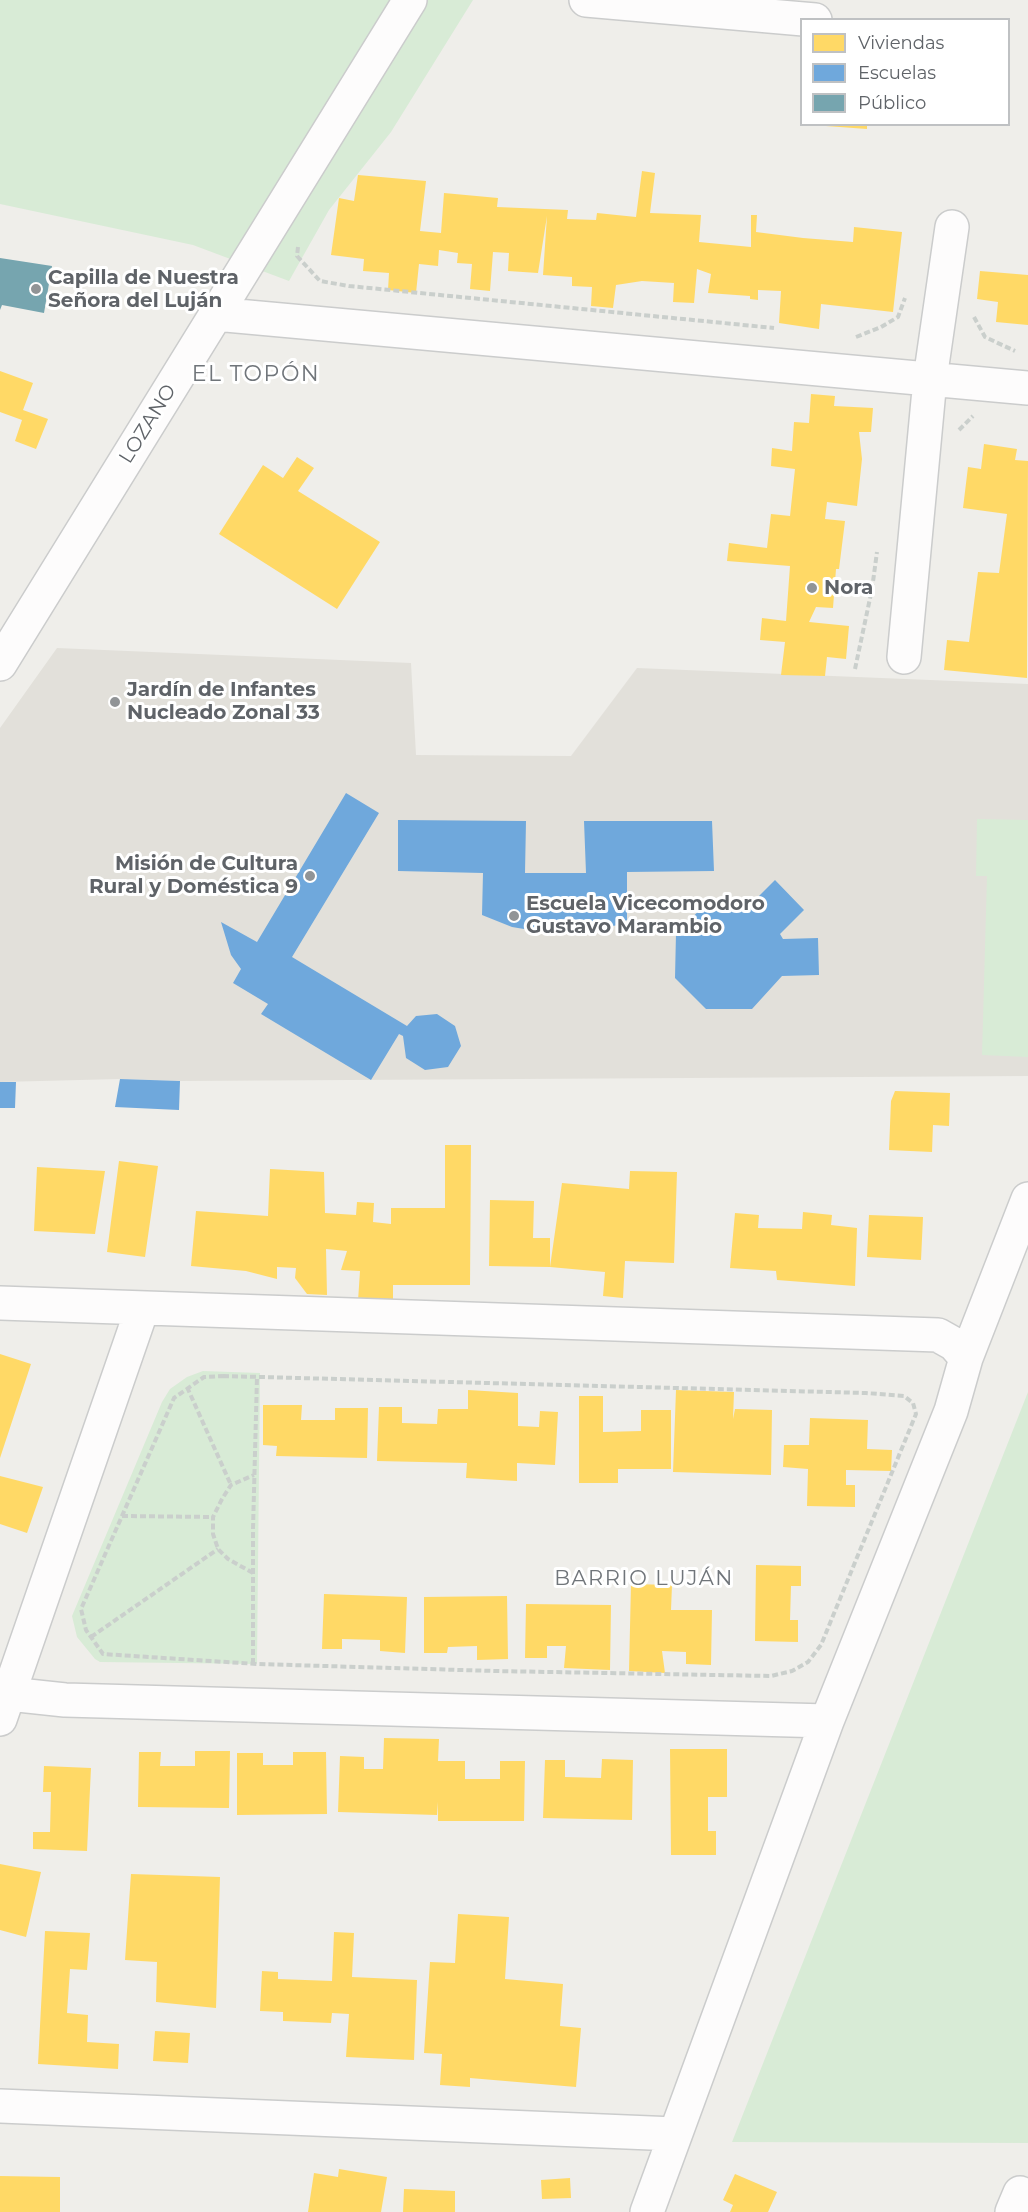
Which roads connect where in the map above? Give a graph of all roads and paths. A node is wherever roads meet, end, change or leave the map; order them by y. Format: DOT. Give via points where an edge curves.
graph roads {
  1 [pos="410,0"];
  2 [pos="586,0"];
  3 [pos="800,19"];
  4 [pos="952,227"];
  5 [pos="299,244"];
  6 [pos="908,289"];
  7 [pos="215,314"];
  8 [pos="972,314"];
  9 [pos="776,328"];
  10 [pos="845,336"];
  11 [pos="1016,352"];
  12 [pos="930,379"];
  13 [pos="1028,388"];
  14 [pos="878,543"];
  15 [pos="904,657"];
  16 [pos="0,664"];
  17 [pos="855,669"];
  18 [pos="1028,1199"];
  19 [pos="0,1303"];
  20 [pos="142,1309"];
  21 [pos="966,1358"];
  22 [pos="257,1377"];
  23 [pos="187,1388"];
  24 [pos="254,1475"];
  25 [pos="231,1485"];
  26 [pos="122,1516"];
  27 [pos="213,1518"];
  28 [pos="218,1549"];
  29 [pos="253,1573"];
  30 [pos="91,1637"];
  31 [pos="253,1664"];
  32 [pos="4,1706"];
  33 [pos="828,1721"];
  34 [pos="0,2106"];
  35 [pos="675,2134"];
  36 [pos="647,2212"];
  1 -- 7 [label="street, LOZANO"];
  2 -- 3 [label="street"];
  4 -- 12 [label="street"];
  5 -- 9 [label="path" via="297,256 320,281"];
  6 -- 10 [label="path" via="898,317 857,337"];
  7 -- 12 [label="street"];
  7 -- 16 [label="street, LOZANO"];
  8 -- 11 [label="path" via="985,337"];
  12 -- 13 [label="street"];
  12 -- 15 [label="street"];
  14 -- 17 [label="path"];
  18 -- 21 [label="street"];
  19 -- 20 [label="street"];
  20 -- 21 [label="street" via="938,1335 954,1344"];
  20 -- 32 [label="street"];
  21 -- 33 [label="street" via="951,1410"];
  22 -- 23 [label="path" via="204,1377"];
  22 -- 24 [label="path"];
  22 -- 31 [label="path" via="866,1392 904,1396 913,1403 916,1414 821,1645 808,1662 792,1671 771,1676"];
  23 -- 25 [label="path"];
  23 -- 26 [label="path" via="174,1398"];
  24 -- 25 [label="path"];
  24 -- 29 [label="path"];
  25 -- 27 [label="path"];
  26 -- 27 [label="path"];
  26 -- 30 [label="path" via="81,1609"];
  27 -- 28 [label="path"];
  28 -- 29 [label="path"];
  28 -- 30 [label="path"];
  29 -- 31 [label="path"];
  30 -- 31 [label="path" via="103,1654"];
  32 -- 33 [label="street" via="65,1700"];
  33 -- 35 [label="street"];
  34 -- 35 [label="street"];
  35 -- 36 [label="street"];
}
